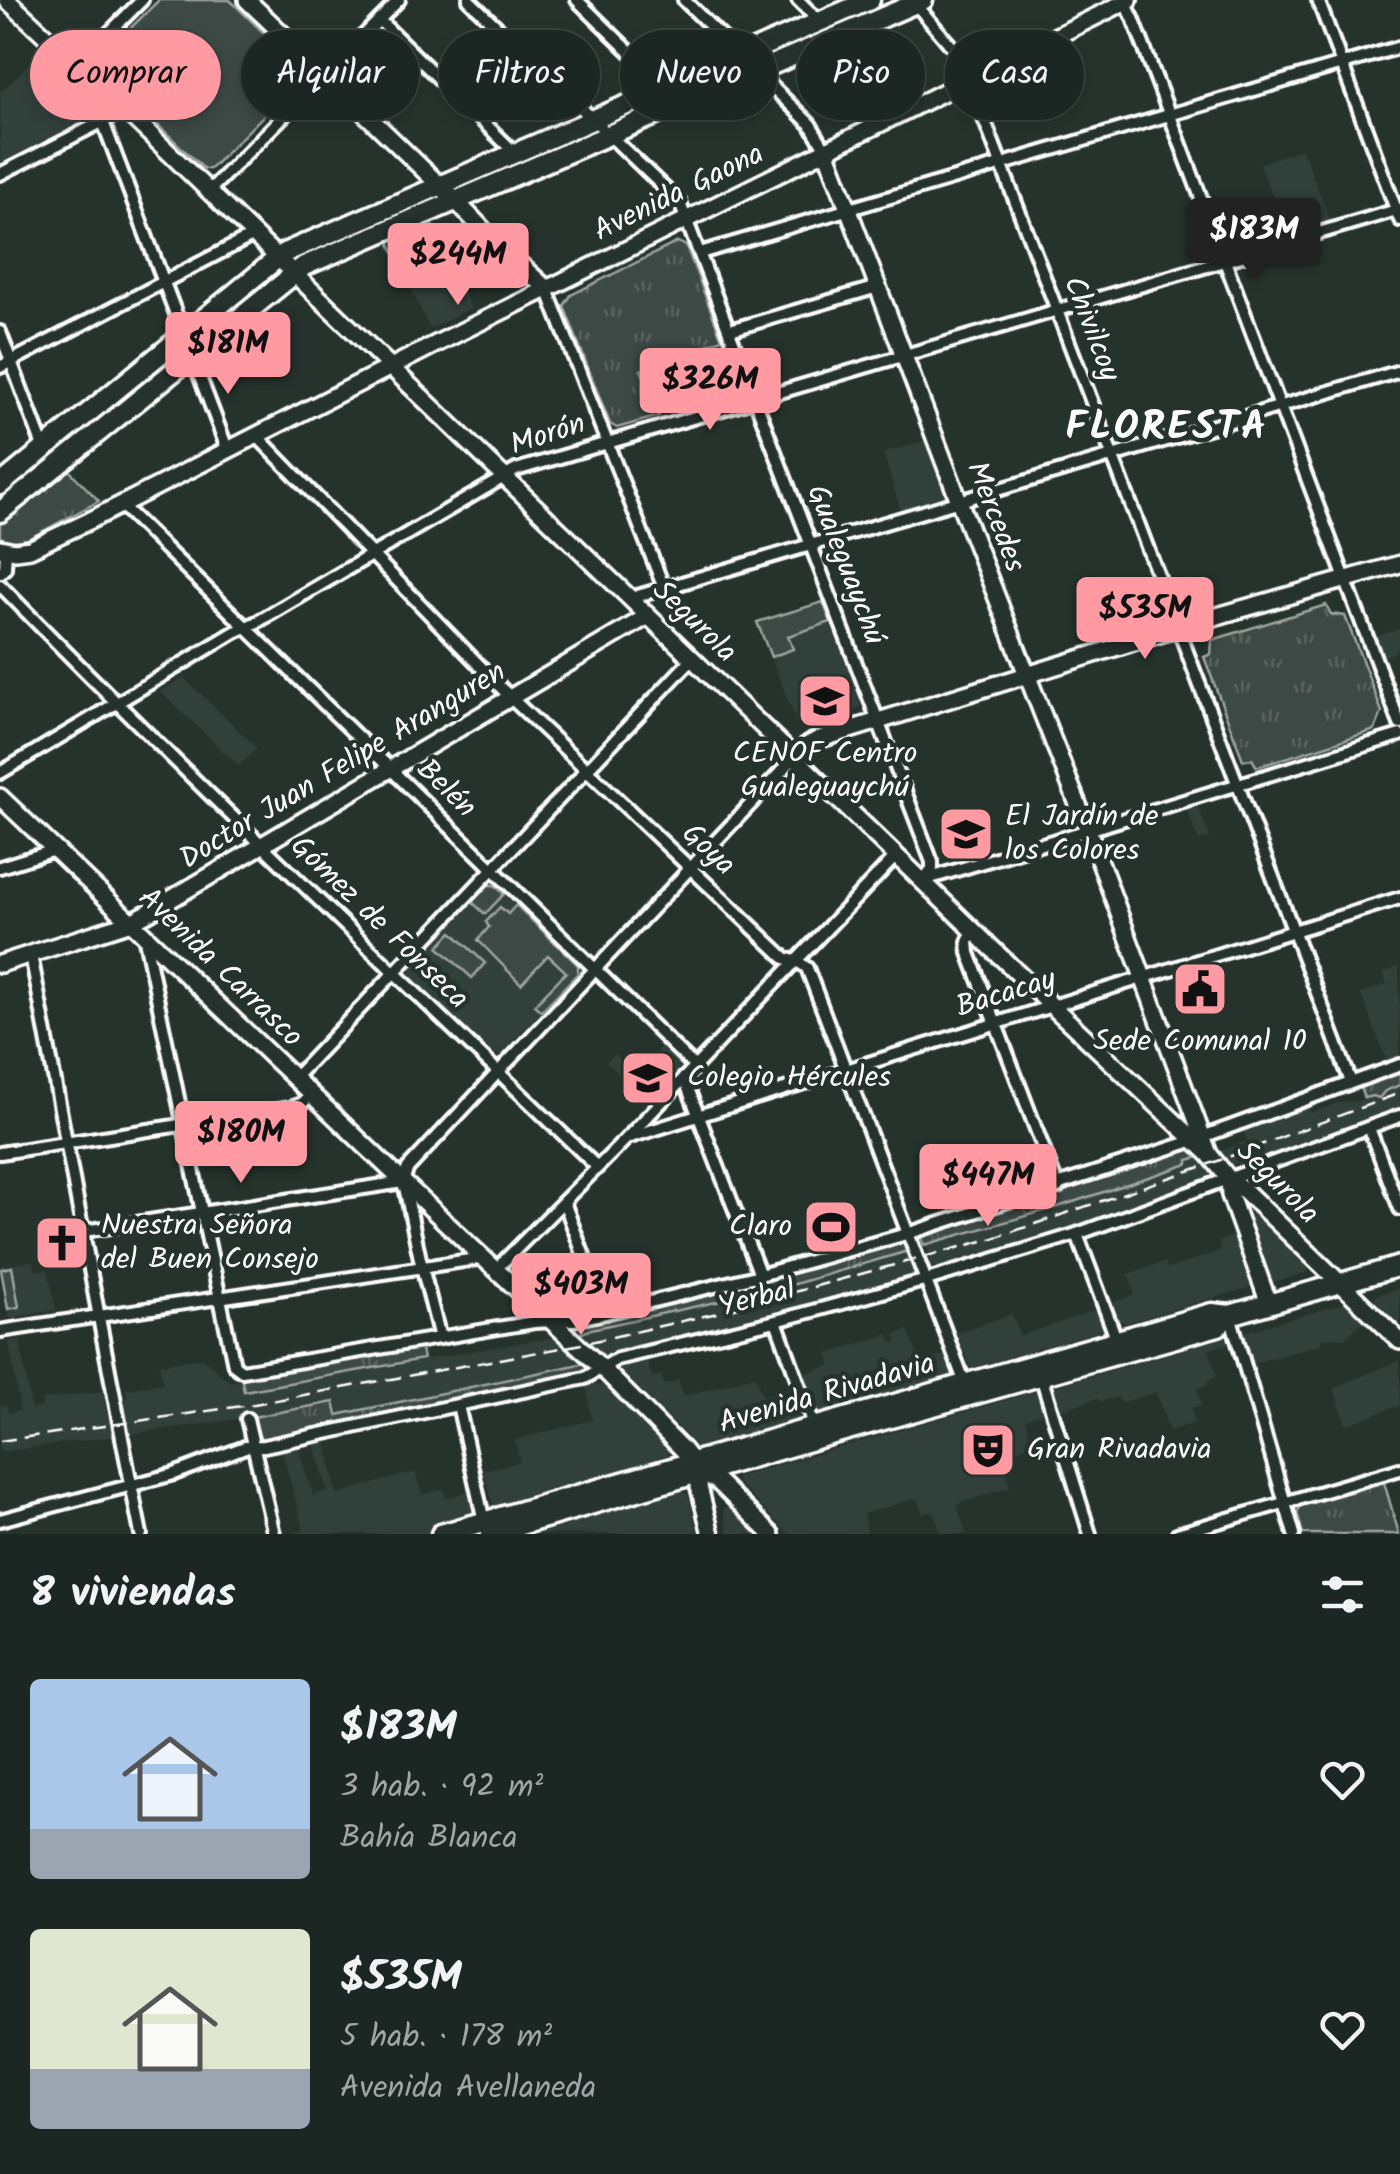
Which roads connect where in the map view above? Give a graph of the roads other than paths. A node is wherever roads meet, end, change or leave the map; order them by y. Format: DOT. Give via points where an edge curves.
graph roads {
  1 [pos="142,0"];
  2 [pos="399,0"];
  3 [pos="469,0"];
  4 [pos="576,0"];
  5 [pos="684,0"];
  6 [pos="798,0"];
  7 [pos="870,0"];
  8 [pos="1318,0"];
  9 [pos="11,1"];
  10 [pos="917,1"];
  11 [pos="1126,1"];
  12 [pos="259,4"];
  13 [pos="379,20"];
  14 [pos="820,22"];
  15 [pos="40,30"];
  16 [pos="112,30"];
  17 [pos="283,30"];
  18 [pos="369,30"];
  19 [pos="500,30"];
  20 [pos="715,30"];
  21 [pos="1068,30"];
  22 [pos="945,37"];
  23 [pos="777,41"];
  24 [pos="620,43"];
  25 [pos="1400,47"];
  26 [pos="777,61"];
  27 [pos="1341,65"];
  28 [pos="777,91"];
  29 [pos="945,91"];
  30 [pos="1169,116"];
  31 [pos="106,120"];
  32 [pos="135,120"];
  33 [pos="279,120"];
  34 [pos="371,120"];
  35 [pos="591,120"];
  36 [pos="594,120"];
  37 [pos="642,120"];
  38 [pos="985,120"];
  39 [pos="102,122"];
  40 [pos="608,135"];
  41 [pos="826,150"];
  42 [pos="514,152"];
  43 [pos="1002,165"];
  44 [pos="0,174"];
  45 [pos="439,185"];
  46 [pos="208,192"];
  47 [pos="455,200"];
  48 [pos="848,209"];
  49 [pos="1399,213"];
  50 [pos="688,220"];
  51 [pos="254,235"];
  52 [pos="700,253"];
  53 [pos="278,258"];
  54 [pos="1225,262"];
  55 [pos="294,274"];
  56 [pos="164,282"];
  57 [pos="878,287"];
  58 [pos="547,289"];
  59 [pos="1057,310"];
  60 [pos="730,330"];
  61 [pos="0,332"];
  62 [pos="184,336"];
  63 [pos="905,355"];
  64 [pos="191,357"];
  65 [pos="5,364"];
  66 [pos="390,368"];
  67 [pos="1400,370"];
  68 [pos="755,398"];
  69 [pos="1279,407"];
  70 [pos="256,436"];
  71 [pos="607,443"];
  72 [pos="44,449"];
  73 [pos="228,451"];
  74 [pos="1112,456"];
  75 [pos="503,476"];
  76 [pos="0,485"];
  77 [pos="959,501"];
  78 [pos="121,505"];
  79 [pos="0,512"];
  80 [pos="812,546"];
  81 [pos="3,549"];
  82 [pos="370,554"];
  83 [pos="1400,564"];
  84 [pos="0,573"];
  85 [pos="1345,580"];
  86 [pos="0,585"];
  87 [pos="664,588"];
  88 [pos="630,598"];
  89 [pos="648,616"];
  90 [pos="246,627"];
  91 [pos="1179,628"];
  92 [pos="692,658"];
  93 [pos="1027,675"];
  94 [pos="512,698"];
  95 [pos="116,703"];
  96 [pos="878,720"];
  97 [pos="1400,724"];
  98 [pos="1400,736"];
  99 [pos="795,757"];
  100 [pos="390,770"];
  101 [pos="586,770"];
  102 [pos="0,774"];
  103 [pos="1238,786"];
  104 [pos="0,797"];
  105 [pos="1088,830"];
  106 [pos="263,845"];
  107 [pos="55,850"];
  108 [pos="897,855"];
  109 [pos="0,868"];
  110 [pos="491,868"];
  111 [pos="691,868"];
  112 [pos="923,880"];
  113 [pos="1400,898"];
  114 [pos="131,922"];
  115 [pos="974,930"];
  116 [pos="1294,930"];
  117 [pos="144,934"];
  118 [pos="31,954"];
  119 [pos="795,961"];
  120 [pos="0,964"];
  121 [pos="176,966"];
  122 [pos="596,970"];
  123 [pos="392,972"];
  124 [pos="1144,978"];
  125 [pos="155,982"];
  126 [pos="1052,1006"];
  127 [pos="996,1024"];
  128 [pos="1400,1064"];
  129 [pos="694,1066"];
  130 [pos="846,1070"];
  131 [pos="497,1072"];
  132 [pos="294,1078"];
  133 [pos="684,1078"];
  134 [pos="1352,1082"];
  135 [pos="312,1095"];
  136 [pos="1195,1112"];
  137 [pos="698,1116"];
  138 [pos="1400,1116"];
  139 [pos="1174,1123"];
  140 [pos="184,1124"];
  141 [pos="1368,1128"];
  142 [pos="626,1138"];
  143 [pos="1198,1138"];
  144 [pos="68,1142"];
  145 [pos="0,1152"];
  146 [pos="1209,1154"];
  147 [pos="597,1168"];
  148 [pos="1228,1179"];
  149 [pos="404,1182"];
  150 [pos="1058,1186"];
  151 [pos="564,1202"];
  152 [pos="1260,1206"];
  153 [pos="1400,1209"];
  154 [pos="202,1212"];
  155 [pos="1237,1217"];
  156 [pos="84,1231"];
  157 [pos="910,1233"];
  158 [pos="1077,1234"];
  159 [pos="490,1264"];
  160 [pos="1400,1266"];
  161 [pos="422,1268"];
  162 [pos="760,1275"];
  163 [pos="927,1280"];
  164 [pos="1340,1284"];
  165 [pos="220,1298"];
  166 [pos="1270,1304"];
  167 [pos="605,1312"];
  168 [pos="100,1315"];
  169 [pos="1230,1315"];
  170 [pos="552,1321"];
  171 [pos="776,1322"];
  172 [pos="0,1331"];
  173 [pos="440,1338"];
  174 [pos="1400,1341"];
  175 [pos="1119,1347"];
  176 [pos="602,1368"];
  177 [pos="1039,1370"];
  178 [pos="968,1389"];
  179 [pos="458,1405"];
  180 [pos="247,1419"];
  181 [pos="816,1432"];
  182 [pos="253,1447"];
  183 [pos="696,1467"];
  184 [pos="1400,1469"];
  185 [pos="131,1485"];
  186 [pos="1285,1502"];
  187 [pos="0,1520"];
  188 [pos="487,1530"];
  189 [pos="141,1534"];
  190 [pos="274,1534"];
  191 [pos="441,1534"];
  192 [pos="711,1534"];
  193 [pos="771,1534"];
  194 [pos="1090,1534"];
  195 [pos="1177,1534"];
  196 [pos="1294,1534"];
  1 -- 16 [label="street"];
  2 -- 13 [label="street"];
  3 -- 19 [label="street, Gualeguaychú"];
  4 -- 24 [label="street"];
  5 -- 20 [label="street, Mercedes"];
  6 -- 14 [label="street"];
  7 -- 14 [label="main road"];
  8 -- 27 [label="street"];
  9 -- 15 [label="street, Segurola"];
  10 -- 22 [label="street, Chivilcoy"];
  10 -- 26 [label="main road"];
  11 -- 21 [label="street, Avenida Gaona"];
  11 -- 30 [label="street"];
  12 -- 17 [label="street"];
  13 -- 18 [label="street"];
  13 -- 42 [label="street"];
  14 -- 23 [label="main road"];
  25 -- 27 [label="street"];
  27 -- 30 [label="street"];
  27 -- 49 [label="street"];
  28 -- 41 [label="street, Mercedes"];
  29 -- 41 [label="street, Avenida Gaona"];
  30 -- 43 [label="street"];
  30 -- 54 [label="street"];
  31 -- 39 [label="street"];
  32 -- 46 [label="street, Segurola"];
  33 -- 46 [label="street"];
  34 -- 45 [label="street"];
  35 -- 42 [label="main road"];
  36 -- 40 [label="street, Gualeguaychú"];
  37 -- 40 [label="main road"];
  38 -- 43 [label="street, Chivilcoy"];
  39 -- 44 [label="street"];
  39 -- 56 [label="street"];
  40 -- 47 [label="main road"];
  40 -- 50 [label="street, Gualeguaychú" via="680,202"];
  41 -- 48 [label="street, Mercedes"];
  41 -- 50 [label="street, Avenida Gaona"];
  42 -- 45 [label="main road"];
  43 -- 48 [label="street"];
  43 -- 59 [label="street, Chivilcoy"];
  45 -- 47 [label="street"];
  45 -- 53 [label="main road"];
  46 -- 51 [label="street, Segurola"];
  47 -- 55 [label="main road"];
  47 -- 58 [label="street"];
  48 -- 52 [label="street"];
  48 -- 57 [label="street, Mercedes"];
  49 -- 54 [label="street, Morón"];
  50 -- 52 [label="street, Gualeguaychú"];
  50 -- 58 [label="street, Avenida Gaona"];
  51 -- 53 [label="street, Segurola"];
  51 -- 56 [label="street"];
  52 -- 60 [label="street, Gualeguaychú"];
  53 -- 55 [label="street, Segurola"];
  53 -- 62 [label="main road"];
  54 -- 59 [label="street, Morón"];
  54 -- 69 [label="street"];
  55 -- 64 [label="main road"];
  55 -- 66 [label="street, Segurola"];
  56 -- 62 [label="street"];
  56 -- 65 [label="street"];
  57 -- 60 [label="street"];
  57 -- 63 [label="street, Mercedes"];
  58 -- 66 [label="street, Avenida Gaona"];
  58 -- 71 [label="street"];
  59 -- 63 [label="street, Morón"];
  59 -- 74 [label="street, Chivilcoy"];
  60 -- 68 [label="street, Gualeguaychú"];
  61 -- 65 [label="street"];
  62 -- 64 [label="street"];
  62 -- 72 [label="main road"];
  63 -- 68 [label="street, Morón"];
  63 -- 77 [label="street, Mercedes"];
  64 -- 73 [label="street"];
  64 -- 79 [label="main road"];
  65 -- 72 [label="street"];
  66 -- 70 [label="street, Avenida Gaona"];
  66 -- 75 [label="street, Segurola"];
  67 -- 69 [label="street"];
  68 -- 71 [label="street, Morón"];
  68 -- 80 [label="street, Gualeguaychú"];
  69 -- 74 [label="street"];
  69 -- 85 [label="street"];
  70 -- 73 [label="street, Avenida Gaona"];
  70 -- 82 [label="street, Goya"];
  71 -- 75 [label="street, Morón"];
  71 -- 87 [label="street"];
  72 -- 76 [label="main road"];
  73 -- 78 [label="street, Avenida Gaona"];
  74 -- 77 [label="street"];
  74 -- 91 [label="street, Chivilcoy"];
  75 -- 82 [label="street, Morón"];
  75 -- 88 [label="street, Segurola"];
  77 -- 80 [label="street"];
  77 -- 93 [label="street, Mercedes"];
  78 -- 81 [label="street, Avenida Gaona" via="30,549"];
  78 -- 90 [label="street, Belén"];
  80 -- 87 [label="street"];
  80 -- 96 [label="street, Gualeguaychú"];
  81 -- 84 [label="street, Avenida Gaona"];
  82 -- 90 [label="street, Morón"];
  82 -- 94 [label="street, Goya"];
  83 -- 85 [label="street"];
  85 -- 91 [label="street"];
  85 -- 97 [label="street"];
  86 -- 95 [label="street, Gómez de Fonseca"];
  87 -- 88 [label="street"];
  88 -- 89 [label="street, Segurola"];
  89 -- 92 [label="street, Segurola"];
  89 -- 94 [label="street, Doctor Juan Felipe Aranguren"];
  90 -- 95 [label="street, Morón"];
  90 -- 100 [label="street, Belén"];
  91 -- 93 [label="street"];
  91 -- 103 [label="street, Chivilcoy"];
  92 -- 99 [label="street, Segurola"];
  92 -- 101 [label="street"];
  93 -- 96 [label="street"];
  93 -- 105 [label="street, Mercedes"];
  94 -- 100 [label="street, Doctor Juan Felipe Aranguren"];
  94 -- 101 [label="street, Goya"];
  95 -- 102 [label="street, Morón"];
  95 -- 106 [label="street, Gómez de Fonseca"];
  96 -- 99 [label="street" via="816,740"];
  96 -- 112 [label="street, Gualeguaychú" via="932,862"];
  98 -- 103 [label="street"];
  99 -- 108 [label="street, Segurola"];
  99 -- 111 [label="street"];
  100 -- 106 [label="street, Doctor Juan Felipe Aranguren"];
  100 -- 110 [label="street, Belén"];
  101 -- 110 [label="street"];
  101 -- 111 [label="street, Goya"];
  103 -- 105 [label="street"];
  103 -- 116 [label="street, Chivilcoy"];
  104 -- 107 [label="street, Avenida Carrasco"];
  105 -- 112 [label="street"];
  105 -- 124 [label="street, Mercedes"];
  106 -- 114 [label="street, Doctor Juan Felipe Aranguren"];
  106 -- 123 [label="street, Gómez de Fonseca"];
  107 -- 109 [label="street"];
  107 -- 114 [label="street, Avenida Carrasco"];
  108 -- 112 [label="street, Segurola"];
  108 -- 119 [label="street"];
  110 -- 122 [label="street, Belén"];
  110 -- 123 [label="street"];
  111 -- 119 [label="street, Goya"];
  111 -- 122 [label="street"];
  112 -- 115 [label="street, Segurola"];
  113 -- 116 [label="street, Bacacay"];
  114 -- 117 [label="street, Avenida Carrasco"];
  114 -- 118 [label="street, Doctor Juan Felipe Aranguren"];
  115 -- 126 [label="street, Segurola"];
  115 -- 127 [label="street" via="969,952"];
  116 -- 124 [label="street, Bacacay"];
  116 -- 134 [label="street, Chivilcoy"];
  117 -- 121 [label="street, Avenida Carrasco"];
  117 -- 125 [label="street"];
  118 -- 120 [label="street, Doctor Juan Felipe Aranguren"];
  118 -- 144 [label="street"];
  119 -- 129 [label="street"];
  119 -- 130 [label="street, Goya" via="810,973"];
  121 -- 125 [label="street" via="159,968"];
  121 -- 132 [label="street, Avenida Carrasco"];
  122 -- 129 [label="street, Belén"];
  122 -- 131 [label="street"];
  123 -- 131 [label="street, Gómez de Fonseca"];
  123 -- 132 [label="street"];
  124 -- 126 [label="street, Bacacay"];
  124 -- 136 [label="street, Mercedes"];
  125 -- 140 [label="street"];
  126 -- 127 [label="street, Bacacay"];
  126 -- 139 [label="street, Segurola"];
  127 -- 130 [label="street, Bacacay"];
  127 -- 150 [label="street"];
  128 -- 134 [label="street"];
  129 -- 133 [label="street"];
  130 -- 137 [label="street, Bacacay"];
  130 -- 157 [label="street, Goya"];
  131 -- 147 [label="street, Gómez de Fonseca"];
  131 -- 149 [label="street" via="413,1161"];
  132 -- 135 [label="street, Avenida Carrasco"];
  133 -- 137 [label="street"];
  133 -- 142 [label="street"];
  134 -- 143 [label="street"];
  135 -- 140 [label="street" via="290,1108"];
  135 -- 149 [label="street, Avenida Carrasco"];
  136 -- 139 [label="street" via="1187,1122"];
  136 -- 143 [label="street, Mercedes"];
  137 -- 142 [label="street, Bacacay"];
  137 -- 162 [label="street"];
  138 -- 141 [label="street, Yerbal"];
  139 -- 143 [label="street, Segurola"];
  140 -- 144 [label="street"];
  140 -- 154 [label="street"];
  141 -- 148 [label="street, Yerbal"];
  141 -- 153 [label="street"];
  142 -- 147 [label="street"];
  143 -- 146 [label="street, Mercedes"];
  143 -- 150 [label="street"];
  144 -- 145 [label="street"];
  144 -- 156 [label="street"];
  146 -- 148 [label="street, Segurola"];
  147 -- 151 [label="street"];
  148 -- 152 [label="street, Segurola"];
  148 -- 155 [label="street"];
  148 -- 158 [label="street, Yerbal"];
  149 -- 154 [label="street"];
  149 -- 159 [label="street, Avenida Carrasco"];
  149 -- 161 [label="street"];
  150 -- 157 [label="street"];
  151 -- 159 [label="street"];
  151 -- 167 [label="street"];
  152 -- 155 [label="street" via="1246,1204"];
  152 -- 164 [label="street, Segurola"];
  154 -- 156 [label="street"];
  154 -- 165 [label="street"];
  155 -- 166 [label="street"];
  156 -- 168 [label="street"];
  157 -- 162 [label="street"];
  157 -- 163 [label="street, Goya"];
  158 -- 163 [label="street, Yerbal"];
  158 -- 175 [label="street"];
  159 -- 161 [label="street"];
  159 -- 170 [label="street, Avenida Carrasco"];
  160 -- 164 [label="main road, Avenida Rivadavia"];
  161 -- 165 [label="street"];
  161 -- 173 [label="street"];
  162 -- 167 [label="street"];
  163 -- 171 [label="street, Yerbal"];
  163 -- 178 [label="street, Goya"];
  164 -- 166 [label="main road, Avenida Rivadavia"];
  164 -- 174 [label="street, Segurola"];
  165 -- 168 [label="street"];
  165 -- 173 [label="street" via="239,1369"];
  166 -- 169 [label="main road, Avenida Rivadavia"];
  167 -- 170 [label="street"];
  168 -- 172 [label="street"];
  168 -- 185 [label="street"];
  169 -- 175 [label="main road, Avenida Rivadavia" via="1218,1326"];
  169 -- 186 [label="street"];
  170 -- 173 [label="street"];
  170 -- 176 [label="street, Avenida Carrasco"];
  171 -- 176 [label="street, Yerbal" via="618,1358"];
  171 -- 181 [label="street"];
  175 -- 177 [label="main road, Avenida Rivadavia"];
  176 -- 179 [label="street, Yerbal" via="585,1378"];
  176 -- 183 [label="street, Avenida Carrasco"];
  177 -- 178 [label="main road, Avenida Rivadavia"];
  177 -- 194 [label="street"];
  178 -- 181 [label="main road, Avenida Rivadavia"];
  179 -- 182 [label="street, Yerbal"];
  179 -- 188 [label="street"];
  180 -- 182 [label="street"];
  181 -- 183 [label="main road, Avenida Rivadavia"];
  182 -- 185 [label="street, Yerbal"];
  182 -- 190 [label="street"];
  183 -- 188 [label="main road, Avenida Rivadavia"];
  183 -- 192 [label="street"];
  183 -- 193 [label="street, Avenida Carrasco"];
  184 -- 186 [label="street"];
  185 -- 187 [label="street, Yerbal"];
  185 -- 189 [label="street"];
  186 -- 195 [label="street"];
  186 -- 196 [label="street"];
  188 -- 191 [label="main road, Avenida Rivadavia"];
}
